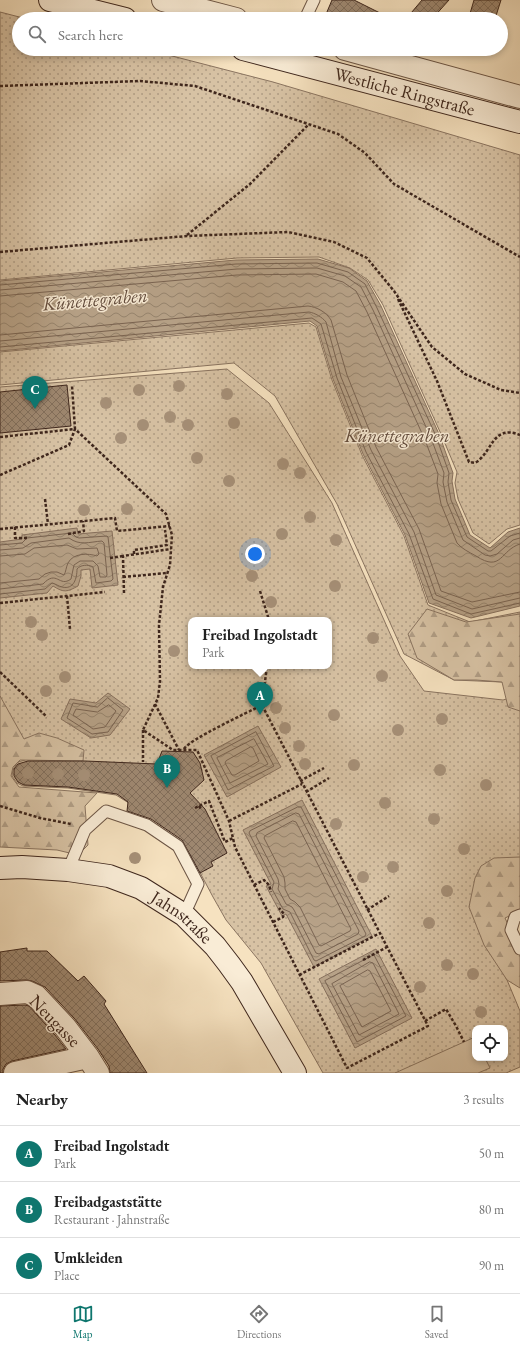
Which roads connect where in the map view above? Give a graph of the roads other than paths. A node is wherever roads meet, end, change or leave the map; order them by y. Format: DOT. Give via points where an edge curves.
graph roads {
  1 [pos="50,0"];
  2 [pos="163,0"];
  3 [pos="314,0"];
  4 [pos="225,11"];
  5 [pos="98,12"];
  6 [pos="308,12"];
  7 [pos="269,56"];
  8 [pos="371,56"];
  9 [pos="520,97"];
  10 [pos="520,122"];
  11 [pos="0,868"];
  12 [pos="68,870"];
  13 [pos="520,915"];
  14 [pos="184,916"];
  15 [pos="520,949"];
  16 [pos="0,994"];
  17 [pos="93,1065"];
  18 [pos="15,1073"];
  19 [pos="295,1073"];
  1 -- 5 [label="street"];
  2 -- 4 [label="street"];
  3 -- 6 [label="lane"];
  7 -- 10 [label="street, Westliche Ringstraße"];
  8 -- 9 [label="street, Westliche Ringstraße"];
  11 -- 12 [label="street, Jahnstraße" via="22,866"];
  12 -- 14 [label="street, Jahnstraße" via="109,876 141,888"];
  12 -- 14 [label="lane" via="85,830 106,810 147,825 178,846 198,884"];
  13 -- 15 [label="lane" via="515,917 511,930"];
  14 -- 19 [label="street, Jahnstraße" via="215,946 242,982"];
  16 -- 17 [label="street, Neugasse" via="27,992 36,996 65,1027"];
  17 -- 18 [label="street"];
}
